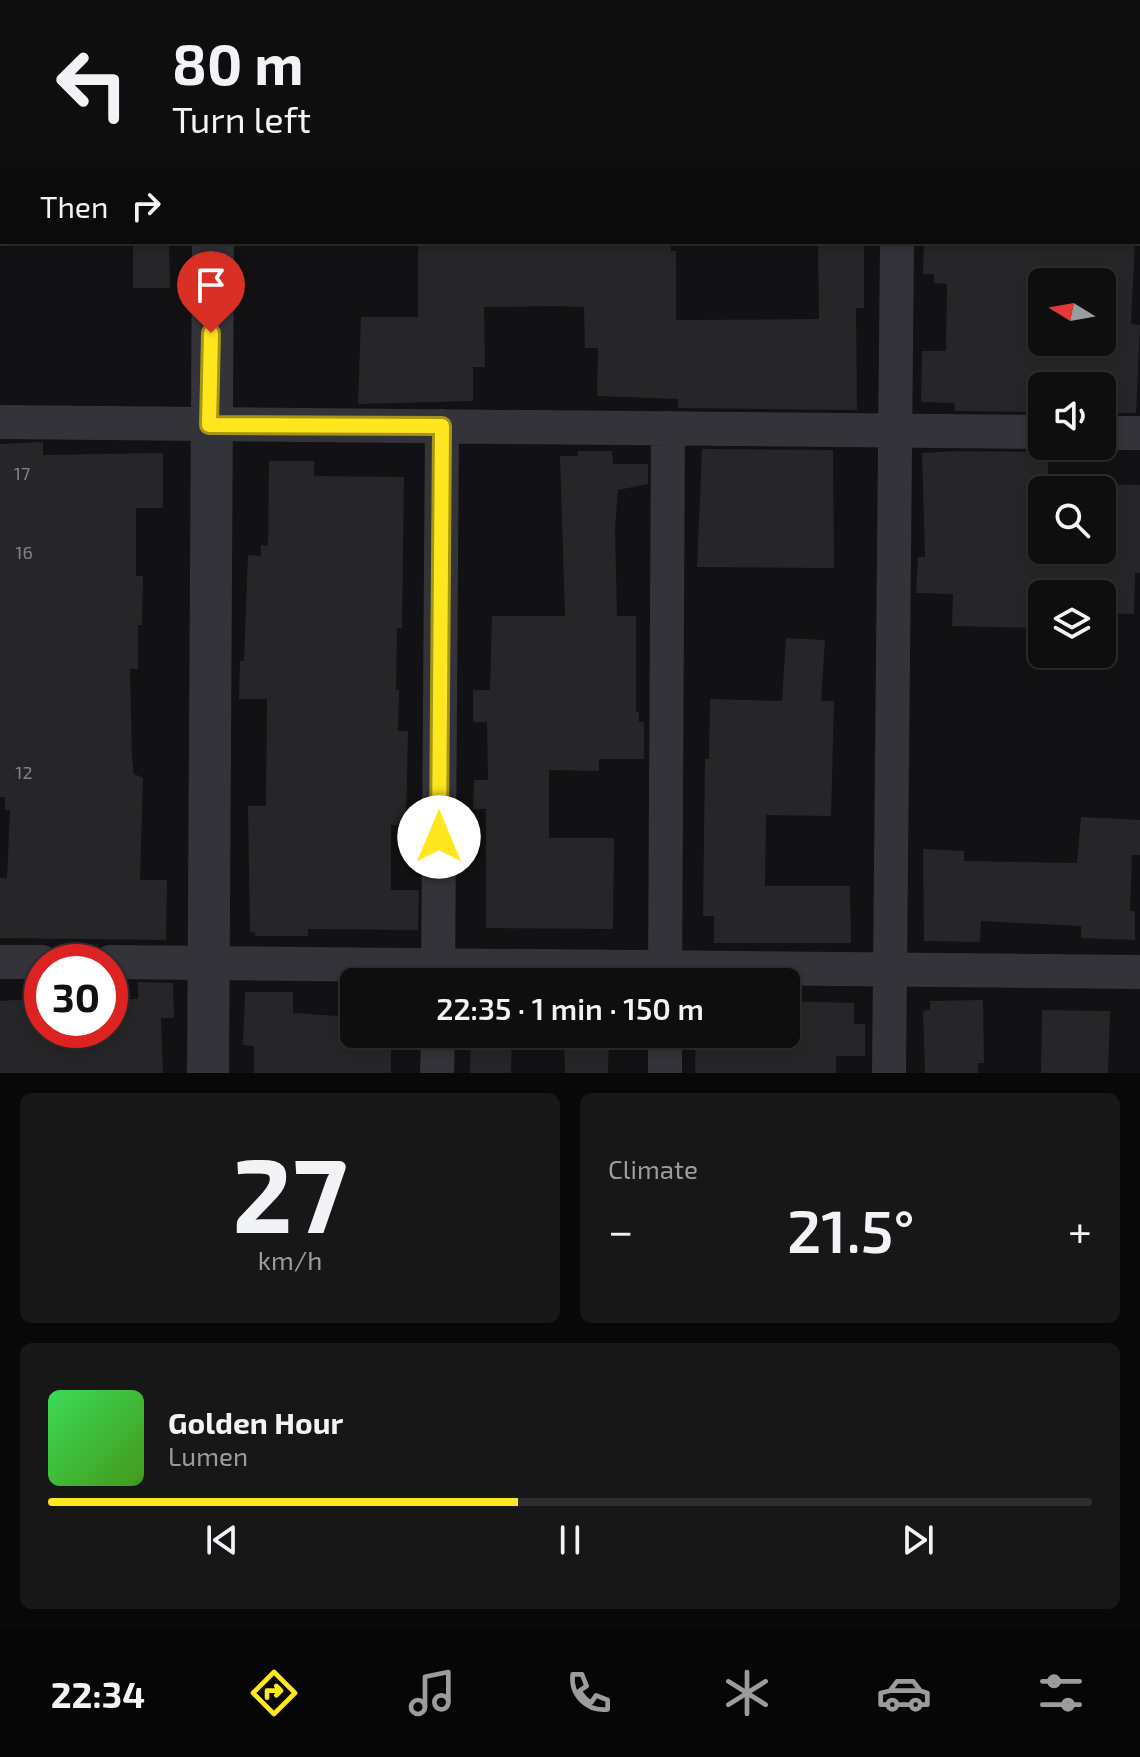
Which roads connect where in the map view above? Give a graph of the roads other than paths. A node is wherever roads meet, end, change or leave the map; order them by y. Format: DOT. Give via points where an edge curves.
graph roads {
  1 [pos="213,244"];
  2 [pos="897,244"];
  3 [pos="0,422"];
  4 [pos="209,425"];
  5 [pos="442,426"];
  6 [pos="668,428"];
  7 [pos="895,431"];
  8 [pos="1028,432"];
  9 [pos="1116,433"];
  10 [pos="1140,433"];
  11 [pos="0,962"];
  12 [pos="24,962"];
  13 [pos="128,962"];
  14 [pos="209,962"];
  15 [pos="346,968"];
  16 [pos="438,968"];
  17 [pos="665,968"];
  18 [pos="890,969"];
  19 [pos="800,971"];
  20 [pos="1140,972"];
  21 [pos="438,1048"];
  22 [pos="665,1048"];
  23 [pos="208,1073"];
  24 [pos="437,1073"];
  25 [pos="665,1073"];
  26 [pos="889,1073"];
  1 -- 4 [label="street"];
  2 -- 7 [label="street"];
  3 -- 4 [label="street"];
  4 -- 5 [label="street"];
  4 -- 14 [label="street"];
  5 -- 6 [label="street"];
  5 -- 16 [label="street"];
  6 -- 7 [label="street"];
  6 -- 17 [label="street"];
  7 -- 8 [label="street"];
  7 -- 18 [label="street"];
  9 -- 10 [label="street"];
  11 -- 12 [label="street"];
  13 -- 14 [label="street"];
  14 -- 15 [label="street"];
  14 -- 23 [label="street"];
  18 -- 19 [label="street"];
  18 -- 20 [label="street"];
  18 -- 26 [label="street"];
  21 -- 24 [label="street"];
  22 -- 25 [label="street"];
}
